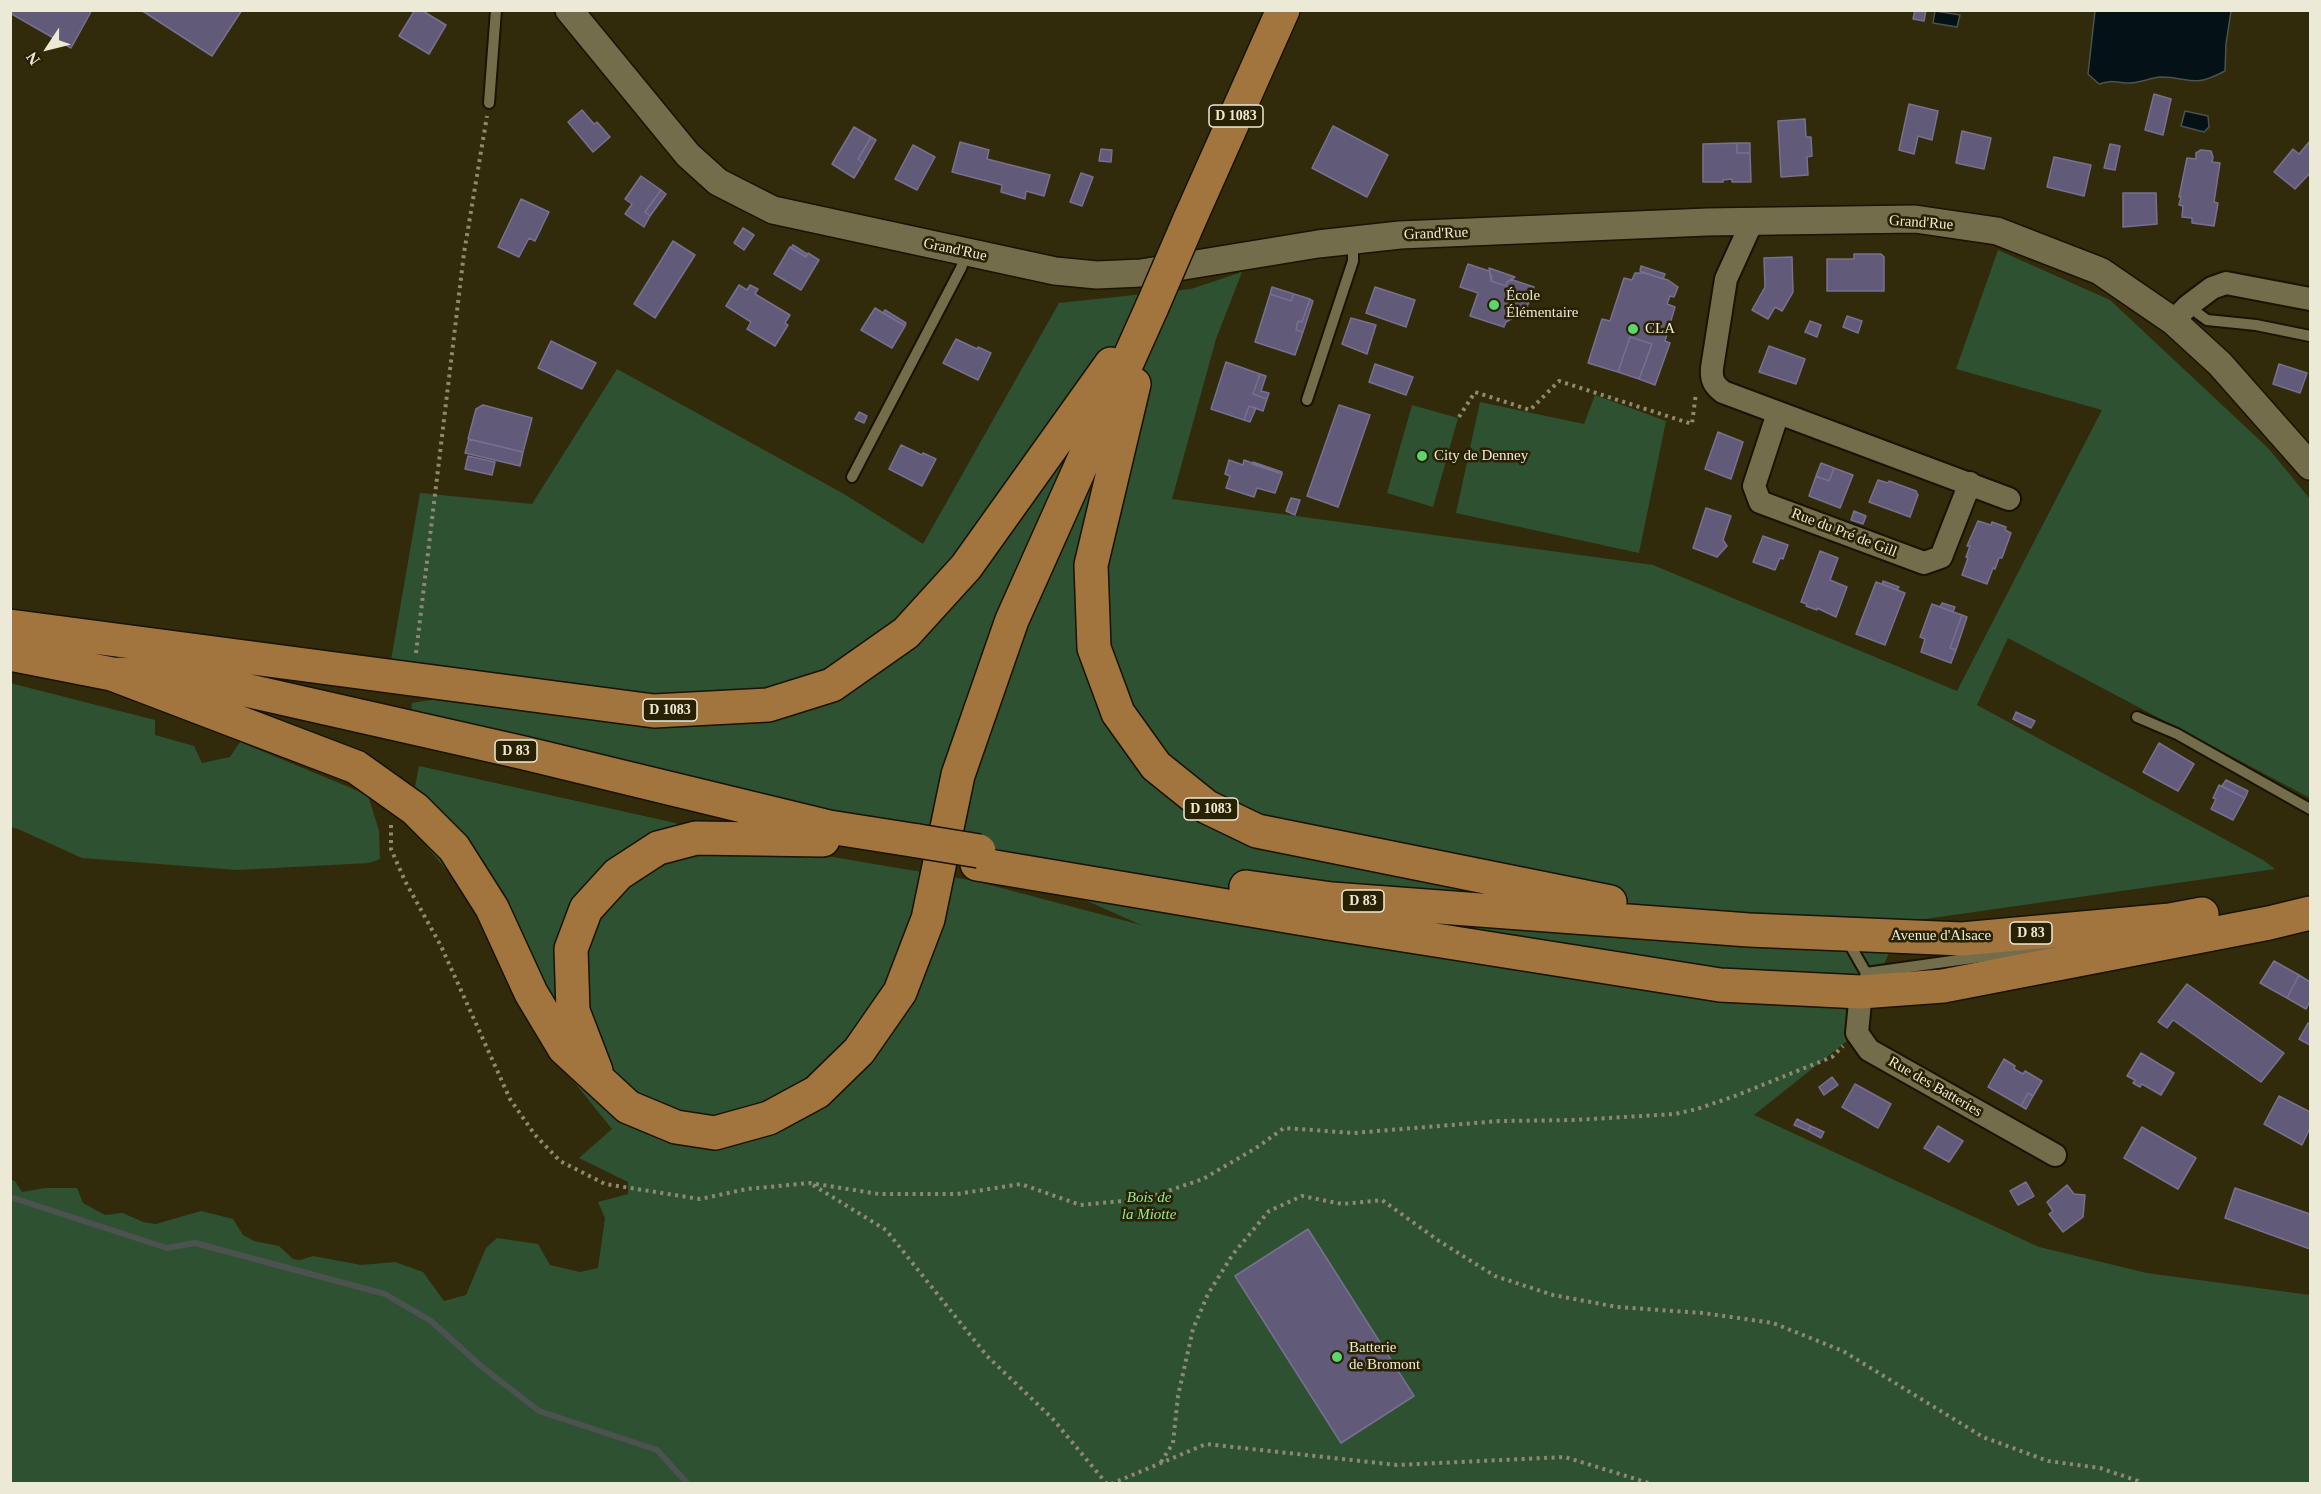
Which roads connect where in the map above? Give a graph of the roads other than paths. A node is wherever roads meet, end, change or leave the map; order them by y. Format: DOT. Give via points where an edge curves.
graph roads {
  1 [pos="496,10"];
  2 [pos="569,10"];
  3 [pos="1283,10"];
  4 [pos="489,103"];
  5 [pos="1752,222"];
  6 [pos="1353,240"];
  7 [pos="967,252"];
  8 [pos="2310,299"];
  9 [pos="1152,307"];
  10 [pos="2180,314"];
  11 [pos="2310,336"];
  12 [pos="1307,400"];
  13 [pos="1778,413"];
  14 [pos="2310,466"];
  15 [pos="852,477"];
  16 [pos="1970,483"];
  17 [pos="2009,499"];
  18 [pos="10,626"];
  19 [pos="10,654"];
  20 [pos="112,674"];
  21 [pos="178,699"];
  22 [pos="2137,717"];
  23 [pos="2310,809"];
  24 [pos="823,840"];
  25 [pos="918,848"];
  26 [pos="978,857"];
  27 [pos="2310,902"];
  28 [pos="2310,913"];
  29 [pos="2170,920"];
  30 [pos="1749,930"];
  31 [pos="1845,935"];
  32 [pos="2113,937"];
  33 [pos="2066,945"];
  34 [pos="1864,983"];
  35 [pos="601,1083"];
  36 [pos="2055,1155"];
  1 -- 4 [label="lane"];
  2 -- 7 [label="street, Grand'Rue" via="688,155 718,183 773,210"];
  3 -- 9 [label="main road, D 1083, bridge"];
  5 -- 6 [label="street, Grand'Rue"];
  5 -- 10 [label="street, Grand'Rue" via="1915,219 1997,231 2100,271"];
  5 -- 13 [label="street" via="1726,279 1711,376 1723,393"];
  6 -- 7 [label="street, Grand'Rue" via="1141,273 1097,275 1055,271"];
  6 -- 12 [label="lane" via="1353,261"];
  7 -- 15 [label="lane"];
  8 -- 10 [label="street" via="2226,283 2212,288"];
  9 -- 18 [label="main road, D 1083" via="966,567 906,633 832,686 768,705 654,711"];
  9 -- 30 [label="main road, D 1083" via="1091,565 1094,648 1118,713 1156,766 1207,807 1257,831"];
  9 -- 35 [label="main road, D 1083" via="1012,620 958,775 928,919 900,992 859,1051 817,1092 769,1118 715,1133 676,1127 628,1107"];
  10 -- 11 [label="lane"];
  10 -- 14 [label="street, Grand'Rue"];
  13 -- 16 [label="street"];
  13 -- 16 [label="street, Rue du Pré de Gill" via="1754,486 1760,502 1924,563 1941,557"];
  16 -- 17 [label="street"];
  19 -- 20 [label="main road, D 83"];
  20 -- 21 [label="main road, D 83"];
  20 -- 25 [label="main road, D 83" via="188,677"];
  21 -- 24 [label="main road, D 83"];
  21 -- 35 [label="main road, D 1083" via="356,767 415,809 454,848 492,908 531,993 564,1048"];
  22 -- 23 [label="lane" via="2177,734"];
  24 -- 25 [label="main road, D 83"];
  24 -- 35 [label="main road, D 1083" via="696,838 658,848 618,874 586,909 571,949 573,1011"];
  25 -- 26 [label="main road, D 83, bridge"];
  26 -- 30 [label="main road, D 83" via="1332,899"];
  26 -- 34 [label="main road, D 83" via="1328,923 1720,985"];
  27 -- 29 [label="main road, Avenue d'Alsace / D 83" via="2262,903"];
  28 -- 34 [label="main road, D 83" via="1943,986"];
  29 -- 31 [label="main road, Avenue d'Alsace / D 83" via="1962,939"];
  29 -- 32 [label="lane"];
  30 -- 31 [label="main road, Avenue d'Alsace / D 83"];
  31 -- 34 [label="lane"];
  33 -- 34 [label="lane"];
  34 -- 36 [label="street, Rue des Batteries" via="1857,1033 1869,1050"];
}
